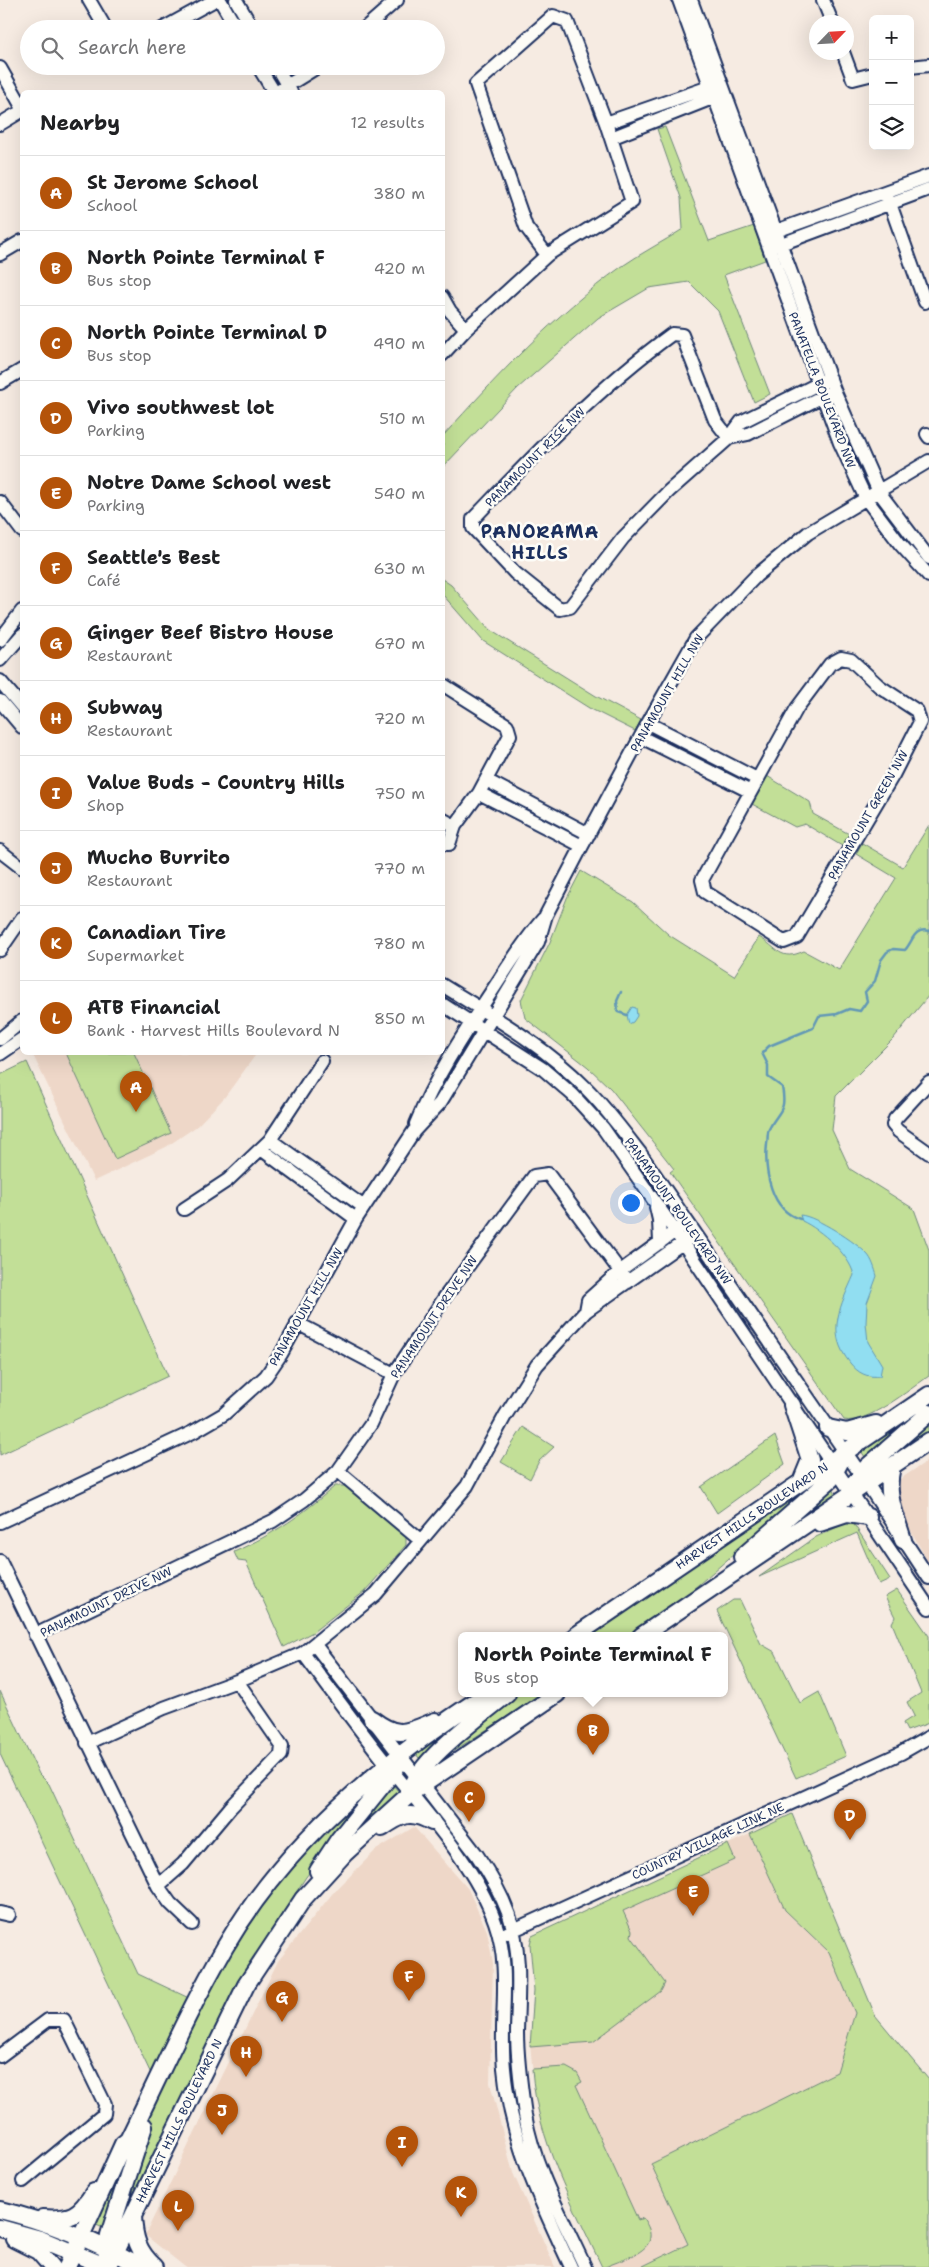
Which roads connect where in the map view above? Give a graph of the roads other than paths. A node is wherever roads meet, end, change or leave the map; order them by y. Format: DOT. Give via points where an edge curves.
graph roads {
  1 [pos="89,0"];
  2 [pos="215,0"];
  3 [pos="220,0"];
  4 [pos="236,0"];
  5 [pos="397,0"];
  6 [pos="679,0"];
  7 [pos="691,0"];
  8 [pos="823,0"];
  9 [pos="829,15"];
  10 [pos="101,20"];
  11 [pos="178,20"];
  12 [pos="232,20"];
  13 [pos="248,20"];
  14 [pos="374,20"];
  15 [pos="846,60"];
  16 [pos="929,65"];
  17 [pos="914,67"];
  18 [pos="0,68"];
  19 [pos="267,75"];
  20 [pos="278,75"];
  21 [pos="306,75"];
  22 [pos="869,75"];
  23 [pos="281,90"];
  24 [pos="282,90"];
  25 [pos="283,90"];
  26 [pos="717,90"];
  27 [pos="20,102"];
  28 [pos="20,112"];
  29 [pos="606,122"];
  30 [pos="0,124"];
  31 [pos="611,138"];
  32 [pos="929,176"];
  33 [pos="929,189"];
  34 [pos="886,191"];
  35 [pos="891,204"];
  36 [pos="776,231"];
  37 [pos="20,242"];
  38 [pos="768,242"];
  39 [pos="781,244"];
  40 [pos="0,254"];
  41 [pos="547,255"];
  42 [pos="445,302"];
  43 [pos="925,302"];
  44 [pos="466,330"];
  45 [pos="445,352"];
  46 [pos="20,371"];
  47 [pos="0,383"];
  48 [pos="818,383"];
  49 [pos="832,384"];
  50 [pos="822,396"];
  51 [pos="729,438"];
  52 [pos="929,461"];
  53 [pos="879,492"];
  54 [pos="866,499"];
  55 [pos="0,502"];
  56 [pos="20,528"];
  57 [pos="929,558"];
  58 [pos="929,576"];
  59 [pos="20,614"];
  60 [pos="20,638"];
  61 [pos="0,640"];
  62 [pos="0,660"];
  63 [pos="0,681"];
  64 [pos="445,686"];
  65 [pos="0,701"];
  66 [pos="20,704"];
  67 [pos="648,723"];
  68 [pos="20,725"];
  69 [pos="641,737"];
  70 [pos="757,779"];
  71 [pos="483,786"];
  72 [pos="749,791"];
  73 [pos="445,820"];
  74 [pos="456,826"];
  75 [pos="589,834"];
  76 [pos="445,844"];
  77 [pos="582,846"];
  78 [pos="0,851"];
  79 [pos="20,866"];
  80 [pos="546,915"];
  81 [pos="20,921"];
  82 [pos="0,950"];
  83 [pos="445,987"];
  84 [pos="445,1006"];
  85 [pos="480,1009"];
  86 [pos="494,1017"];
  87 [pos="472,1022"];
  88 [pos="20,1023"];
  89 [pos="485,1030"];
  90 [pos="0,1039"];
  91 [pos="20,1040"];
  92 [pos="0,1054"];
  93 [pos="322,1061"];
  94 [pos="929,1082"];
  95 [pos="414,1131"];
  96 [pos="266,1145"];
  97 [pos="929,1153"];
  98 [pos="654,1200"];
  99 [pos="364,1207"];
  100 [pos="184,1210"];
  101 [pos="356,1219"];
  102 [pos="687,1223"];
  103 [pos="676,1231"];
  104 [pos="695,1234"];
  105 [pos="660,1242"];
  106 [pos="683,1243"];
  107 [pos="624,1277"];
  108 [pos="297,1323"];
  109 [pos="394,1374"];
  110 [pos="929,1395"];
  111 [pos="792,1405"];
  112 [pos="903,1413"];
  113 [pos="929,1413"];
  114 [pos="828,1428"];
  115 [pos="929,1441"];
  116 [pos="845,1452"];
  117 [pos="834,1466"];
  118 [pos="892,1466"];
  119 [pos="338,1470"];
  120 [pos="864,1478"];
  121 [pos="801,1483"];
  122 [pos="851,1492"];
  123 [pos="868,1518"];
  124 [pos="0,1522"];
  125 [pos="420,1540"];
  126 [pos="904,1540"];
  127 [pos="769,1550"];
  128 [pos="0,1561"];
  129 [pos="929,1578"];
  130 [pos="696,1599"];
  131 [pos="929,1608"];
  132 [pos="581,1632"];
  133 [pos="647,1632"];
  134 [pos="35,1635"];
  135 [pos="314,1644"];
  136 [pos="303,1653"];
  137 [pos="237,1681"];
  138 [pos="482,1697"];
  139 [pos="503,1697"];
  140 [pos="552,1697"];
  141 [pos="468,1706"];
  142 [pos="372,1719"];
  143 [pos="929,1736"];
  144 [pos="87,1743"];
  145 [pos="929,1744"];
  146 [pos="915,1746"];
  147 [pos="393,1764"];
  148 [pos="417,1785"];
  149 [pos="432,1822"];
  150 [pos="346,1853"];
  151 [pos="158,1886"];
  152 [pos="302,1900"];
  153 [pos="192,1924"];
  154 [pos="513,1931"];
  155 [pos="500,1936"];
  156 [pos="0,2056"];
  157 [pos="155,2084"];
  158 [pos="123,2144"];
  159 [pos="23,2181"];
  160 [pos="0,2210"];
  161 [pos="133,2216"];
  162 [pos="28,2217"];
  163 [pos="0,2228"];
  164 [pos="0,2233"];
  165 [pos="81,2237"];
  166 [pos="109,2260"];
  167 [pos="77,2261"];
  168 [pos="52,2267"];
  169 [pos="142,2267"];
  170 [pos="155,2267"];
  171 [pos="571,2267"];
  172 [pos="585,2267"];
  1 -- 10 [label="street"];
  2 -- 11 [label="street"];
  3 -- 12 [label="street"];
  4 -- 13 [label="street"];
  5 -- 14 [label="street"];
  6 -- 26 [label="street, PANATELLA BOULEVARD NW"];
  7 -- 26 [label="street, PANATELLA BOULEVARD NW"];
  8 -- 9 [label="street"];
  15 -- 22 [label="street" via="852,79"];
  16 -- 17 [label="street"];
  18 -- 27 [label="street"];
  19 -- 23 [label="street"];
  20 -- 24 [label="street"];
  21 -- 25 [label="street"];
  26 -- 29 [label="street"];
  26 -- 31 [label="street"];
  26 -- 36 [label="street, PANATELLA BOULEVARD NW"];
  26 -- 38 [label="street, PANATELLA BOULEVARD NW"];
  28 -- 30 [label="street"];
  29 -- 31 [label="street"];
  29 -- 41 [label="street" via="567,21 553,16 476,84 526,227"];
  31 -- 41 [label="street" via="632,202"];
  32 -- 34 [label="street"];
  33 -- 35 [label="street"];
  34 -- 35 [label="street"];
  34 -- 36 [label="street"];
  35 -- 39 [label="street"];
  35 -- 43 [label="street"];
  36 -- 38 [label="street"];
  36 -- 39 [label="street, PANATELLA BOULEVARD NW"];
  37 -- 40 [label="street"];
  38 -- 39 [label="street"];
  38 -- 48 [label="street, PANATELLA BOULEVARD NW"];
  39 -- 49 [label="street, PANATELLA BOULEVARD NW"];
  41 -- 44 [label="street"];
  42 -- 44 [label="street"];
  44 -- 45 [label="street"];
  46 -- 47 [label="street"];
  48 -- 49 [label="street, PANAMOUNT RISE NW"];
  48 -- 50 [label="street, PANATELLA BOULEVARD NW"];
  48 -- 51 [label="street, PANAMOUNT RISE NW" via="741,422"];
  49 -- 50 [label="street, PANAMOUNT RISE NW"];
  49 -- 53 [label="street, PANATELLA BOULEVARD NW"];
  50 -- 51 [label="street, PANAMOUNT RISE NW" via="748,434"];
  50 -- 54 [label="street, PANATELLA BOULEVARD NW"];
  51 -- 51 [label="street, PANAMOUNT RISE NW" via="715,420 682,335 672,334 645,354 531,457 473,519 473,528 515,573 560,609 570,606 623,538 669,491"];
  52 -- 53 [label="street, PANAMOUNT HILL NW"];
  53 -- 54 [label="street, PANAMOUNT HILL NW"];
  53 -- 57 [label="street, PANATELLA BOULEVARD NW"];
  54 -- 58 [label="street, PANATELLA BOULEVARD NW"];
  54 -- 67 [label="street, PANAMOUNT HILL NW" via="808,533 756,576 696,638"];
  55 -- 56 [label="street"];
  59 -- 61 [label="street"];
  60 -- 62 [label="street"];
  63 -- 66 [label="street"];
  64 -- 71 [label="street" via="510,730"];
  65 -- 68 [label="street"];
  67 -- 69 [label="street, PANAMOUNT HILL NW"];
  67 -- 70 [label="street"];
  69 -- 72 [label="street"];
  69 -- 75 [label="street, PANAMOUNT HILL NW"];
  70 -- 72 [label="street, PANAMOUNT GREEN NW"];
  70 -- 72 [label="street, PANAMOUNT GREEN NW" via="797,708 830,664 841,658 851,660 879,686 917,710 920,722 893,775 797,937 784,942 705,892 702,880"];
  71 -- 74 [label="street"];
  71 -- 75 [label="street"];
  71 -- 77 [label="street"];
  73 -- 74 [label="street"];
  74 -- 76 [label="street" via="449,844"];
  75 -- 77 [label="street, PANAMOUNT HILL NW"];
  77 -- 80 [label="street, PANAMOUNT HILL NW"];
  78 -- 79 [label="street"];
  80 -- 85 [label="street, PANAMOUNT HILL NW" via="528,936"];
  80 -- 86 [label="street, PANAMOUNT HILL NW" via="538,942"];
  81 -- 82 [label="street"];
  83 -- 85 [label="street, PANAMOUNT BOULEVARD NW"];
  84 -- 87 [label="street, PANAMOUNT BOULEVARD NW"];
  85 -- 86 [label="street, PANAMOUNT BOULEVARD NW"];
  85 -- 87 [label="street, PANAMOUNT HILL NW"];
  86 -- 89 [label="street, PANAMOUNT HILL NW"];
  86 -- 102 [label="street, PANAMOUNT BOULEVARD NW" via="544,1052 585,1087 614,1118"];
  87 -- 89 [label="street, PANAMOUNT BOULEVARD NW"];
  87 -- 95 [label="street, PANAMOUNT HILL NW" via="429,1092"];
  88 -- 90 [label="street"];
  89 -- 95 [label="street, PANAMOUNT HILL NW" via="440,1103"];
  89 -- 98 [label="street, PANAMOUNT BOULEVARD NW" via="543,1069 573,1095 603,1128"];
  91 -- 92 [label="street"];
  93 -- 96 [label="street"];
  94 -- 97 [label="street" via="893,1125"];
  95 -- 99 [label="street, PANAMOUNT HILL NW"];
  96 -- 99 [label="street"];
  96 -- 100 [label="street" via="228,1180"];
  96 -- 101 [label="street"];
  98 -- 103 [label="street, PANAMOUNT BOULEVARD NW"];
  98 -- 105 [label="street"];
  99 -- 101 [label="street, PANAMOUNT HILL NW"];
  101 -- 108 [label="street, PANAMOUNT HILL NW"];
  102 -- 103 [label="street"];
  102 -- 104 [label="street, PANAMOUNT BOULEVARD NW"];
  103 -- 105 [label="street"];
  103 -- 106 [label="street, PANAMOUNT BOULEVARD NW"];
  104 -- 106 [label="street"];
  104 -- 114 [label="street, PANAMOUNT BOULEVARD NW"];
  105 -- 107 [label="street"];
  106 -- 107 [label="street"];
  106 -- 111 [label="street, PANAMOUNT BOULEVARD NW"];
  107 -- 109 [label="street, PANAMOUNT DRIVE NW" via="548,1174 534,1176 445,1297"];
  107 -- 125 [label="street" via="588,1300 586,1311 537,1365 467,1486"];
  108 -- 109 [label="street"];
  108 -- 124 [label="street, PANAMOUNT HILL NW" via="266,1376 224,1414 193,1432"];
  109 -- 119 [label="street, PANAMOUNT DRIVE NW" via="371,1424"];
  110 -- 112 [label="main road, HARVEST HILLS BOULEVARD N"];
  111 -- 117 [label="street, PANAMOUNT BOULEVARD NW"];
  111 -- 121 [label="main road" via="810,1460"];
  112 -- 114 [label="main road" via="854,1432"];
  112 -- 116 [label="main road, HARVEST HILLS BOULEVARD N"];
  113 -- 120 [label="main road"];
  114 -- 116 [label="street, PANAMOUNT BOULEVARD NW"];
  115 -- 118 [label="main road"];
  116 -- 117 [label="main road, HARVEST HILLS BOULEVARD N"];
  116 -- 120 [label="street, PANAMOUNT BOULEVARD NW"];
  117 -- 121 [label="main road, HARVEST HILLS BOULEVARD N"];
  117 -- 122 [label="street, PANAMOUNT BOULEVARD NW"];
  117 -- 130 [label="main road" via="831,1479"];
  118 -- 120 [label="main road"];
  118 -- 126 [label="main road" via="889,1496"];
  119 -- 125 [label="street"];
  119 -- 134 [label="street, PANAMOUNT DRIVE NW" via="273,1522"];
  120 -- 122 [label="main road" via="854,1482"];
  120 -- 126 [label="street, PANAMOUNT BOULEVARD NW"];
  121 -- 132 [label="main road, HARVEST HILLS BOULEVARD N"];
  122 -- 123 [label="street, PANAMOUNT BOULEVARD NW"];
  122 -- 127 [label="main road"];
  123 -- 127 [label="main road" via="838,1515"];
  123 -- 131 [label="street, PANAMOUNT BOULEVARD NW"];
  125 -- 135 [label="street" via="376,1594"];
  126 -- 129 [label="street, PANAMOUNT BOULEVARD NW"];
  127 -- 130 [label="main road"];
  128 -- 134 [label="street"];
  130 -- 133 [label="main road"];
  134 -- 144 [label="street, PANAMOUNT DRIVE NW"];
  135 -- 136 [label="street"];
  135 -- 142 [label="street"];
  136 -- 137 [label="street"];
  136 -- 147 [label="street"];
  137 -- 144 [label="street" via="164,1708"];
  137 -- 151 [label="street" via="282,1746 280,1755 183,1864"];
  138 -- 141 [label="main road"];
  139 -- 148 [label="main road" via="427,1762"];
  140 -- 148 [label="main road, HARVEST HILLS BOULEVARD N"];
  141 -- 142 [label="main road" via="415,1730 400,1733 388,1731"];
  141 -- 147 [label="main road"];
  142 -- 147 [label="street"];
  143 -- 146 [label="street, COUNTRY VILLAGE LINK NE"];
  144 -- 151 [label="street, PANAMOUNT DRIVE NW"];
  145 -- 146 [label="street, COUNTRY VILLAGE LINK NE"];
  146 -- 154 [label="street, COUNTRY VILLAGE LINK NE"];
  147 -- 148 [label="street"];
  147 -- 148 [label="street"];
  147 -- 152 [label="main road" via="339,1839"];
  147 -- 157 [label="main road" via="308,1840 249,1910 200,1992"];
  148 -- 149 [label="street"];
  148 -- 150 [label="main road, HARVEST HILLS BOULEVARD N"];
  148 -- 154 [label="street" via="490,1874 500,1892"];
  149 -- 150 [label="main road" via="415,1814 404,1816"];
  149 -- 155 [label="street" via="476,1880"];
  150 -- 152 [label="main road, HARVEST HILLS BOULEVARD N"];
  151 -- 153 [label="street, PANAMOUNT DRIVE NW" via="170,1904"];
  152 -- 161 [label="main road, HARVEST HILLS BOULEVARD N" via="246,1985"];
  154 -- 155 [label="street, COUNTRY VILLAGE LINK NE"];
  154 -- 172 [label="street" via="520,1992 518,2065 526,2118 546,2180"];
  155 -- 171 [label="street" via="505,1969 504,2068 512,2120 534,2188"];
  156 -- 159 [label="street" via="48,2020 64,2020 105,2104 104,2114"];
  157 -- 158 [label="main road" via="128,2140"];
  157 -- 166 [label="main road"];
  158 -- 162 [label="main road" via="112,2155 103,2178 80,2211 64,2219"];
  158 -- 165 [label="main road"];
  160 -- 162 [label="main road"];
  161 -- 166 [label="main road, HARVEST HILLS BOULEVARD N"];
  161 -- 170 [label="main road" via="136,2243"];
  162 -- 165 [label="main road"];
  163 -- 167 [label="main road" via="40,2238"];
  164 -- 168 [label="main road" via="38,2251"];
  165 -- 166 [label="main road"];
  165 -- 167 [label="main road"];
  166 -- 167 [label="main road"];
  166 -- 169 [label="main road"];
}
